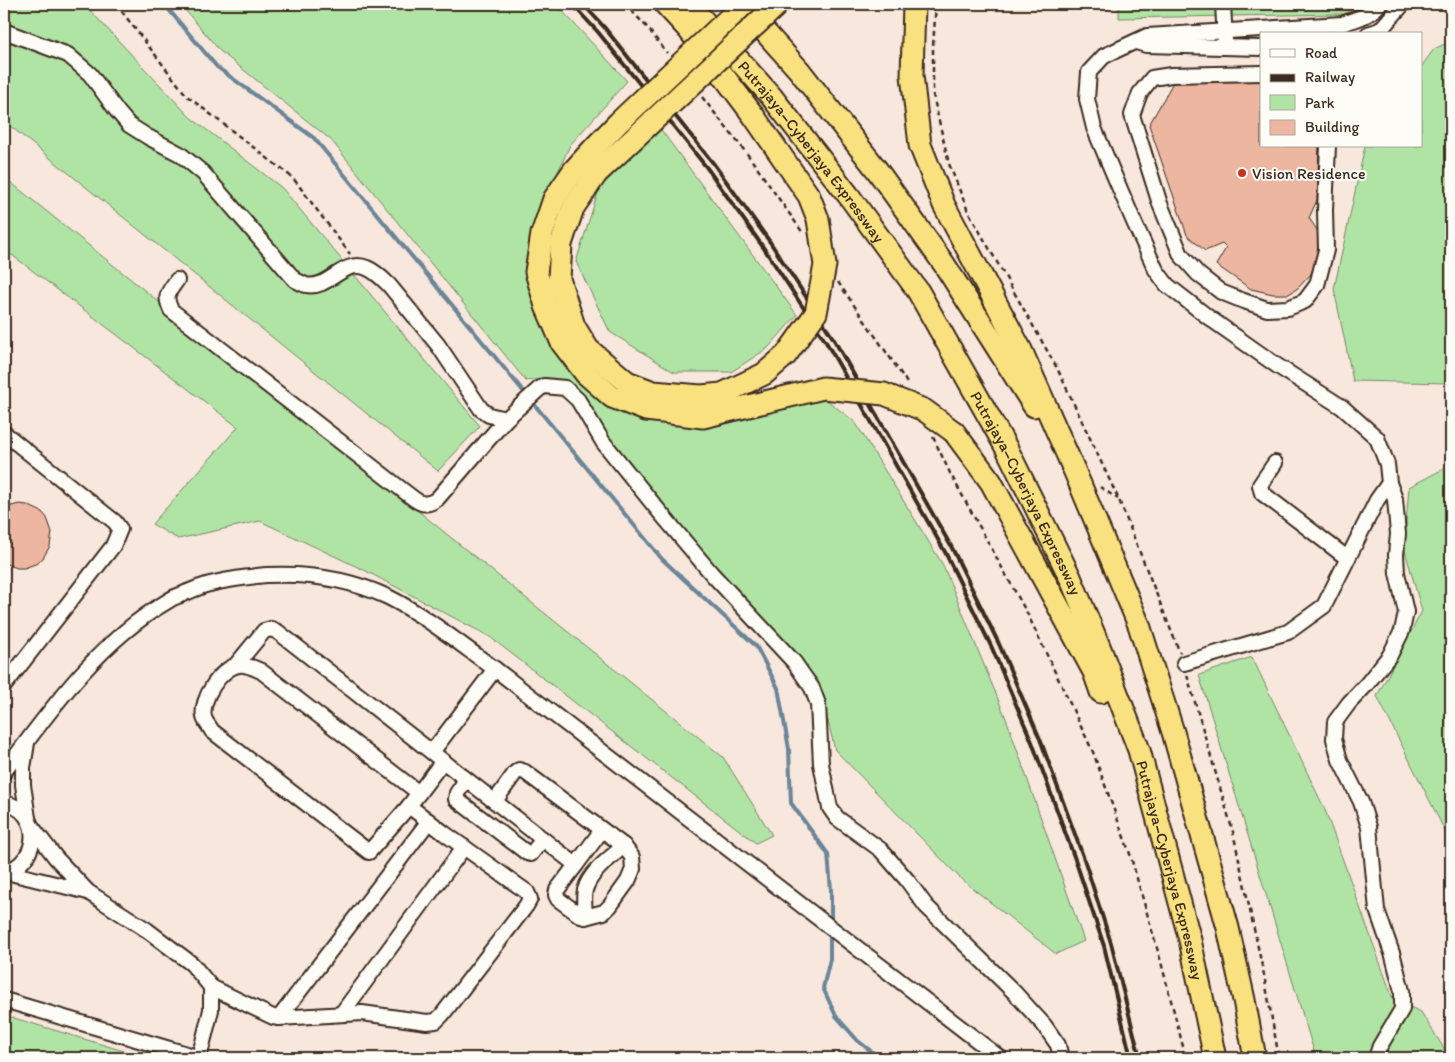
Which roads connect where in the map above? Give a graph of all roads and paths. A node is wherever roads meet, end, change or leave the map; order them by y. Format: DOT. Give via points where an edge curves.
graph roads {
  1 [pos="116,4"];
  2 [pos="625,4"];
  3 [pos="665,4"];
  4 [pos="686,4"];
  5 [pos="742,4"];
  6 [pos="778,4"];
  7 [pos="914,4"];
  8 [pos="1223,4"];
  9 [pos="1379,4"];
  10 [pos="1403,4"];
  11 [pos="4,30"];
  12 [pos="1320,30"];
  13 [pos="1224,32"];
  14 [pos="1374,32"];
  15 [pos="1135,42"];
  16 [pos="1225,46"];
  17 [pos="1260,48"];
  18 [pos="670,56"];
  19 [pos="1260,73"];
  20 [pos="700,94"];
  21 [pos="1328,148"];
  22 [pos="811,227"];
  23 [pos="358,266"];
  24 [pos="833,275"];
  25 [pos="177,280"];
  26 [pos="908,386"];
  27 [pos="509,417"];
  28 [pos="929,430"];
  29 [pos="4,433"];
  30 [pos="1275,463"];
  31 [pos="1075,472"];
  32 [pos="1389,483"];
  33 [pos="1347,558"];
  34 [pos="1184,663"];
  35 [pos="236,665"];
  36 [pos="495,669"];
  37 [pos="4,686"];
  38 [pos="28,740"];
  39 [pos="438,757"];
  40 [pos="4,772"];
  41 [pos="466,780"];
  42 [pos="419,792"];
  43 [pos="495,801"];
  44 [pos="4,803"];
  45 [pos="409,806"];
  46 [pos="429,821"];
  47 [pos="30,823"];
  48 [pos="602,830"];
  49 [pos="543,839"];
  50 [pos="624,846"];
  51 [pos="464,847"];
  52 [pos="576,865"];
  53 [pos="5,872"];
  54 [pos="1176,888"];
  55 [pos="88,892"];
  56 [pos="586,917"];
  57 [pos="211,988"];
  58 [pos="4,1000"];
  59 [pos="342,1013"];
  60 [pos="279,1018"];
  61 [pos="199,1058"];
  62 [pos="1000,1058"];
  63 [pos="1061,1058"];
  64 [pos="1186,1058"];
  65 [pos="1215,1058"];
  66 [pos="1255,1058"];
  67 [pos="1376,1058"];
  1 -- 23 [label="path" via="187,96 293,178"];
  2 -- 18 [label="path"];
  3 -- 22 [label="highway" via="690,30 809,196"];
  4 -- 54 [label="highway, Putrajaya–Cyberjaya Expressway" via="771,96 912,283 1007,449 1070,576 1109,672 1138,750"];
  5 -- 31 [label="highway" via="799,70 877,170 944,264"];
  5 -- 54 [label="highway, bridge" via="607,135 574,170 554,199 542,234 536,272 562,343 586,374 612,398 646,410 703,417 822,388 884,394 924,410 954,432 991,482 1094,672"];
  6 -- 22 [label="highway, bridge" via="597,173 573,208 561,244 559,279 574,326 588,349 627,382 653,392 701,396 722,394 764,374 786,355 816,312 825,265"];
  7 -- 31 [label="highway" via="912,75 920,146 944,205 1021,350"];
  8 -- 13 [label="street"];
  9 -- 12 [label="street" via="1365,16"];
  10 -- 14 [label="street" via="1380,30"];
  11 -- 23 [label="street" via="68,55 90,74 129,125 180,154 203,173 295,280 315,285 348,267"];
  12 -- 13 [label="street"];
  13 -- 15 [label="street" via="1147,36"];
  13 -- 16 [label="street"];
  15 -- 16 [label="street" via="1146,45"];
  15 -- 32 [label="street" via="1104,56 1089,72 1087,99 1094,128 1156,270 1167,285 1208,317 1342,407 1377,438 1388,464"];
  16 -- 17 [label="street"];
  19 -- 21 [label="street" via="1171,74 1152,78 1140,94 1132,115 1160,204 1181,255 1198,274 1221,292 1267,308 1288,308 1305,301 1317,285 1326,250"];
  20 -- 22 [label="path" via="748,156"];
  23 -- 27 [label="street" via="369,268 389,285 438,345 481,409 489,415"];
  24 -- 26 [label="path"];
  25 -- 27 [label="street" via="167,294 171,310 424,504 431,504 437,499"];
  27 -- 63 [label="street" via="544,386 565,388 578,400 603,442 712,574 794,662 812,688 818,704 821,764 830,808 837,818 880,850 926,906 1014,992 1044,1025 1058,1045"];
  28 -- 64 [label="path" via="1028,615 1093,752 1130,854"];
  29 -- 37 [label="street" via="120,529 113,546"];
  30 -- 33 [label="street" via="1260,485 1262,493"];
  31 -- 66 [label="highway" via="1139,625 1173,732 1228,928"];
  32 -- 33 [label="street"];
  32 -- 67 [label="street" via="1395,499 1396,564 1406,612 1402,631 1390,654 1335,722 1334,739 1369,827 1377,910 1402,991 1402,1009"];
  33 -- 34 [label="street" via="1324,606 1288,632"];
  35 -- 39 [label="street" via="264,631 278,632"];
  35 -- 42 [label="street" via="262,671"];
  35 -- 45 [label="street" via="213,684 205,701 204,717 212,731 369,852"];
  36 -- 38 [label="street" via="415,611 357,585 303,575 246,577 209,584 168,600 132,626 89,665"];
  36 -- 39 [label="street"];
  36 -- 62 [label="street"];
  38 -- 40 [label="street"];
  38 -- 47 [label="street" via="23,785"];
  39 -- 41 [label="street"];
  39 -- 42 [label="street"];
  41 -- 43 [label="street"];
  41 -- 49 [label="street" via="456,799 527,853 531,854"];
  42 -- 45 [label="street"];
  43 -- 48 [label="street" via="519,770"];
  43 -- 49 [label="street"];
  44 -- 47 [label="street" via="20,810"];
  45 -- 46 [label="street"];
  46 -- 51 [label="street"];
  46 -- 60 [label="street"];
  47 -- 53 [label="street" via="31,850 25,860"];
  47 -- 55 [label="street" via="56,858"];
  48 -- 50 [label="street"];
  48 -- 52 [label="street"];
  49 -- 52 [label="street"];
  50 -- 56 [label="street" via="601,867 584,891"];
  50 -- 56 [label="street" via="632,857 632,875 604,912"];
  51 -- 59 [label="street"];
  51 -- 59 [label="street" via="527,892 530,899 526,906 436,1021"];
  52 -- 56 [label="street" via="556,895"];
  53 -- 55 [label="street"];
  54 -- 65 [label="highway, Putrajaya–Cyberjaya Expressway"];
  55 -- 57 [label="street" via="192,964"];
  57 -- 60 [label="street"];
  57 -- 61 [label="street" via="210,1010"];
  58 -- 61 [label="street"];
  59 -- 60 [label="street"];
}
